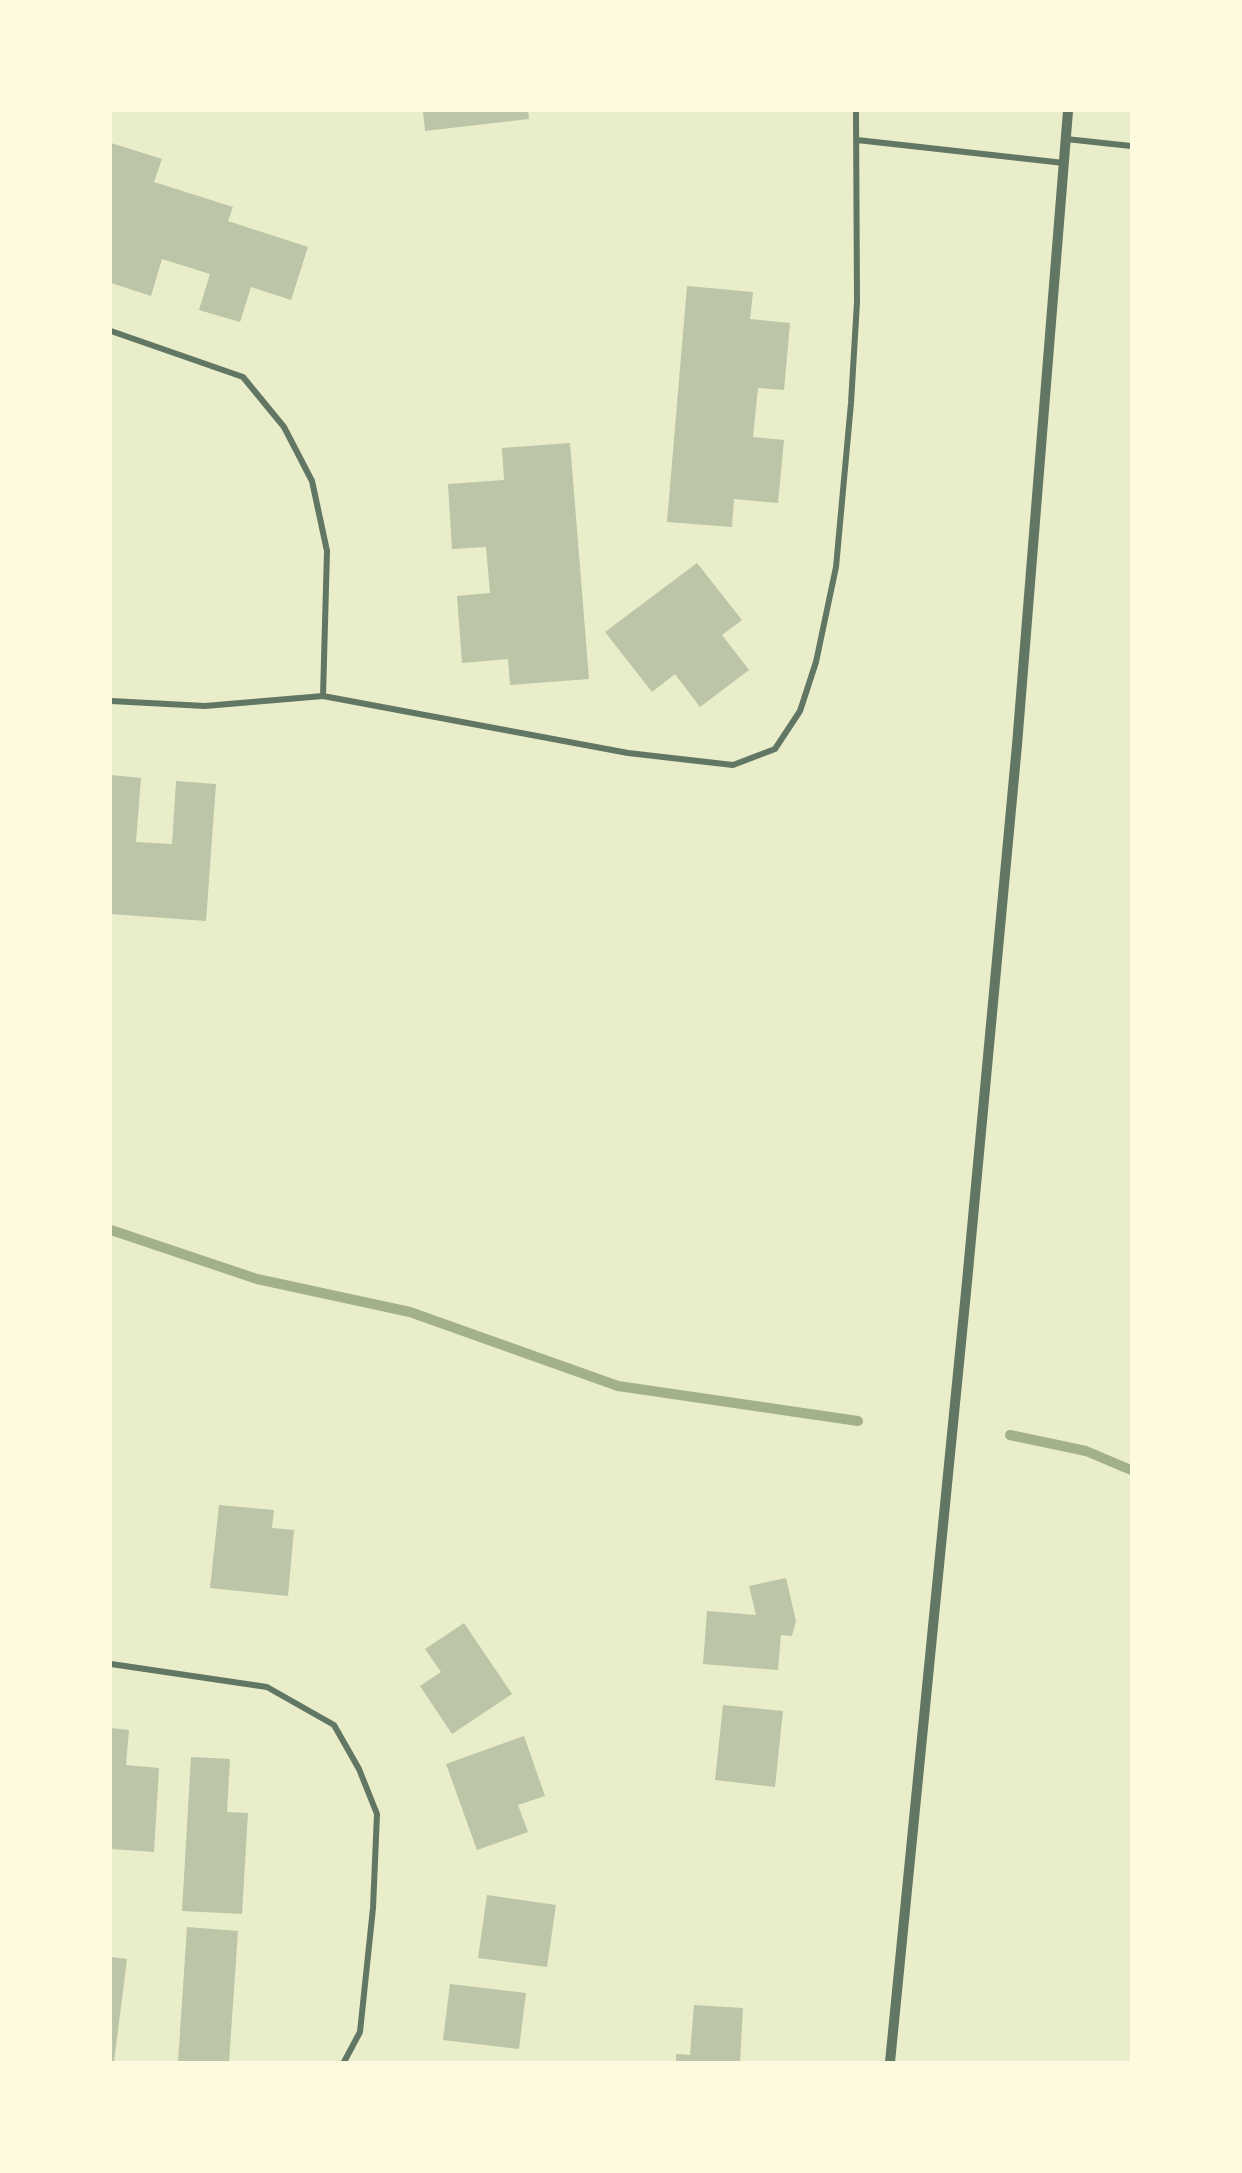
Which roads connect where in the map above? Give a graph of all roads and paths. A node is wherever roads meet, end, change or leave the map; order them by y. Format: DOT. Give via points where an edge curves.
graph roads {
  1 [pos="856,111"];
  2 [pos="1068,111"];
  3 [pos="857,140"];
  4 [pos="1066,140"];
  5 [pos="1131,146"];
  6 [pos="1064,163"];
  7 [pos="111,331"];
  8 [pos="323,696"];
  9 [pos="111,701"];
  10 [pos="111,1664"];
  11 [pos="344,2062"];
  12 [pos="890,2062"];
  1 -- 3 [label="street"];
  2 -- 4 [label="street"];
  3 -- 6 [label="street"];
  3 -- 8 [label="street" via="856,302 836,567 816,662 800,711 775,749 733,765 628,753"];
  4 -- 5 [label="street"];
  4 -- 6 [label="street"];
  6 -- 12 [label="street" via="1016,757"];
  7 -- 8 [label="street" via="243,377 284,427 312,481 327,551"];
  8 -- 9 [label="street" via="205,706"];
  10 -- 11 [label="street" via="267,1687 334,1725 359,1768 377,1814 374,1908 360,2032"];
}
